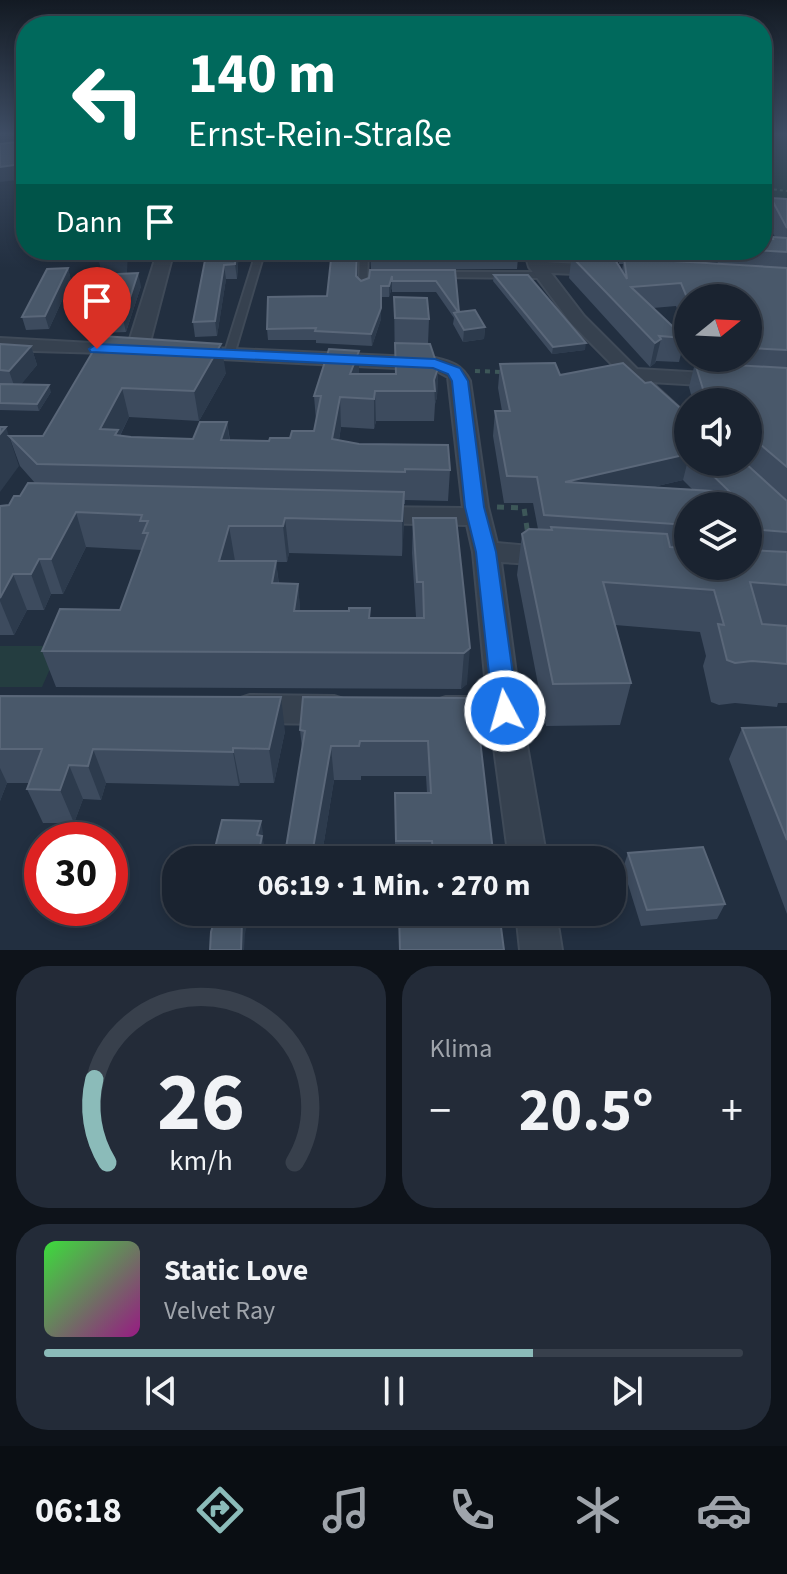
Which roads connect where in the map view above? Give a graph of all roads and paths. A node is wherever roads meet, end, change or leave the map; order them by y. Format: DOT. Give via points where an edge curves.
graph roads {
  1 [pos="163,260"];
  2 [pos="258,260"];
  3 [pos="364,260"];
  4 [pos="694,260"];
  5 [pos="537,264"];
  6 [pos="611,270"];
  7 [pos="424,275"];
  8 [pos="363,276"];
  9 [pos="379,276"];
  10 [pos="700,276"];
  11 [pos="363,287"];
  12 [pos="0,344"];
  13 [pos="134,350"];
  14 [pos="229,355"];
  15 [pos="508,372"];
  16 [pos="456,373"];
  17 [pos="631,375"];
  18 [pos="787,384"];
  19 [pos="674,415"];
  20 [pos="476,512"];
  21 [pos="350,514"];
  22 [pos="486,552"];
  23 [pos="530,555"];
  24 [pos="575,558"];
  25 [pos="213,709"];
  26 [pos="363,710"];
  27 [pos="410,710"];
  28 [pos="505,711"];
  29 [pos="526,846"];
  30 [pos="538,926"];
  31 [pos="541,950"];
  1 -- 13 [label="street"];
  2 -- 14 [label="lane"];
  3 -- 8 [label="lane"];
  4 -- 10 [label="street"];
  5 -- 6 [label="street"];
  5 -- 7 [label="lane"];
  5 -- 17 [label="street"];
  8 -- 9 [label="lane"];
  8 -- 11 [label="lane"];
  12 -- 13 [label="street"];
  13 -- 14 [label="street"];
  14 -- 16 [label="street" via="435,364"];
  15 -- 16 [label="path"];
  16 -- 20 [label="street"];
  17 -- 18 [label="street"];
  17 -- 19 [label="street"];
  20 -- 21 [label="street"];
  20 -- 22 [label="street"];
  20 -- 23 [label="path" via="524,508"];
  22 -- 23 [label="street"];
  22 -- 28 [label="street"];
  23 -- 24 [label="street"];
  25 -- 26 [label="street"];
  27 -- 28 [label="street"];
  28 -- 29 [label="street"];
  30 -- 31 [label="street"];
}
